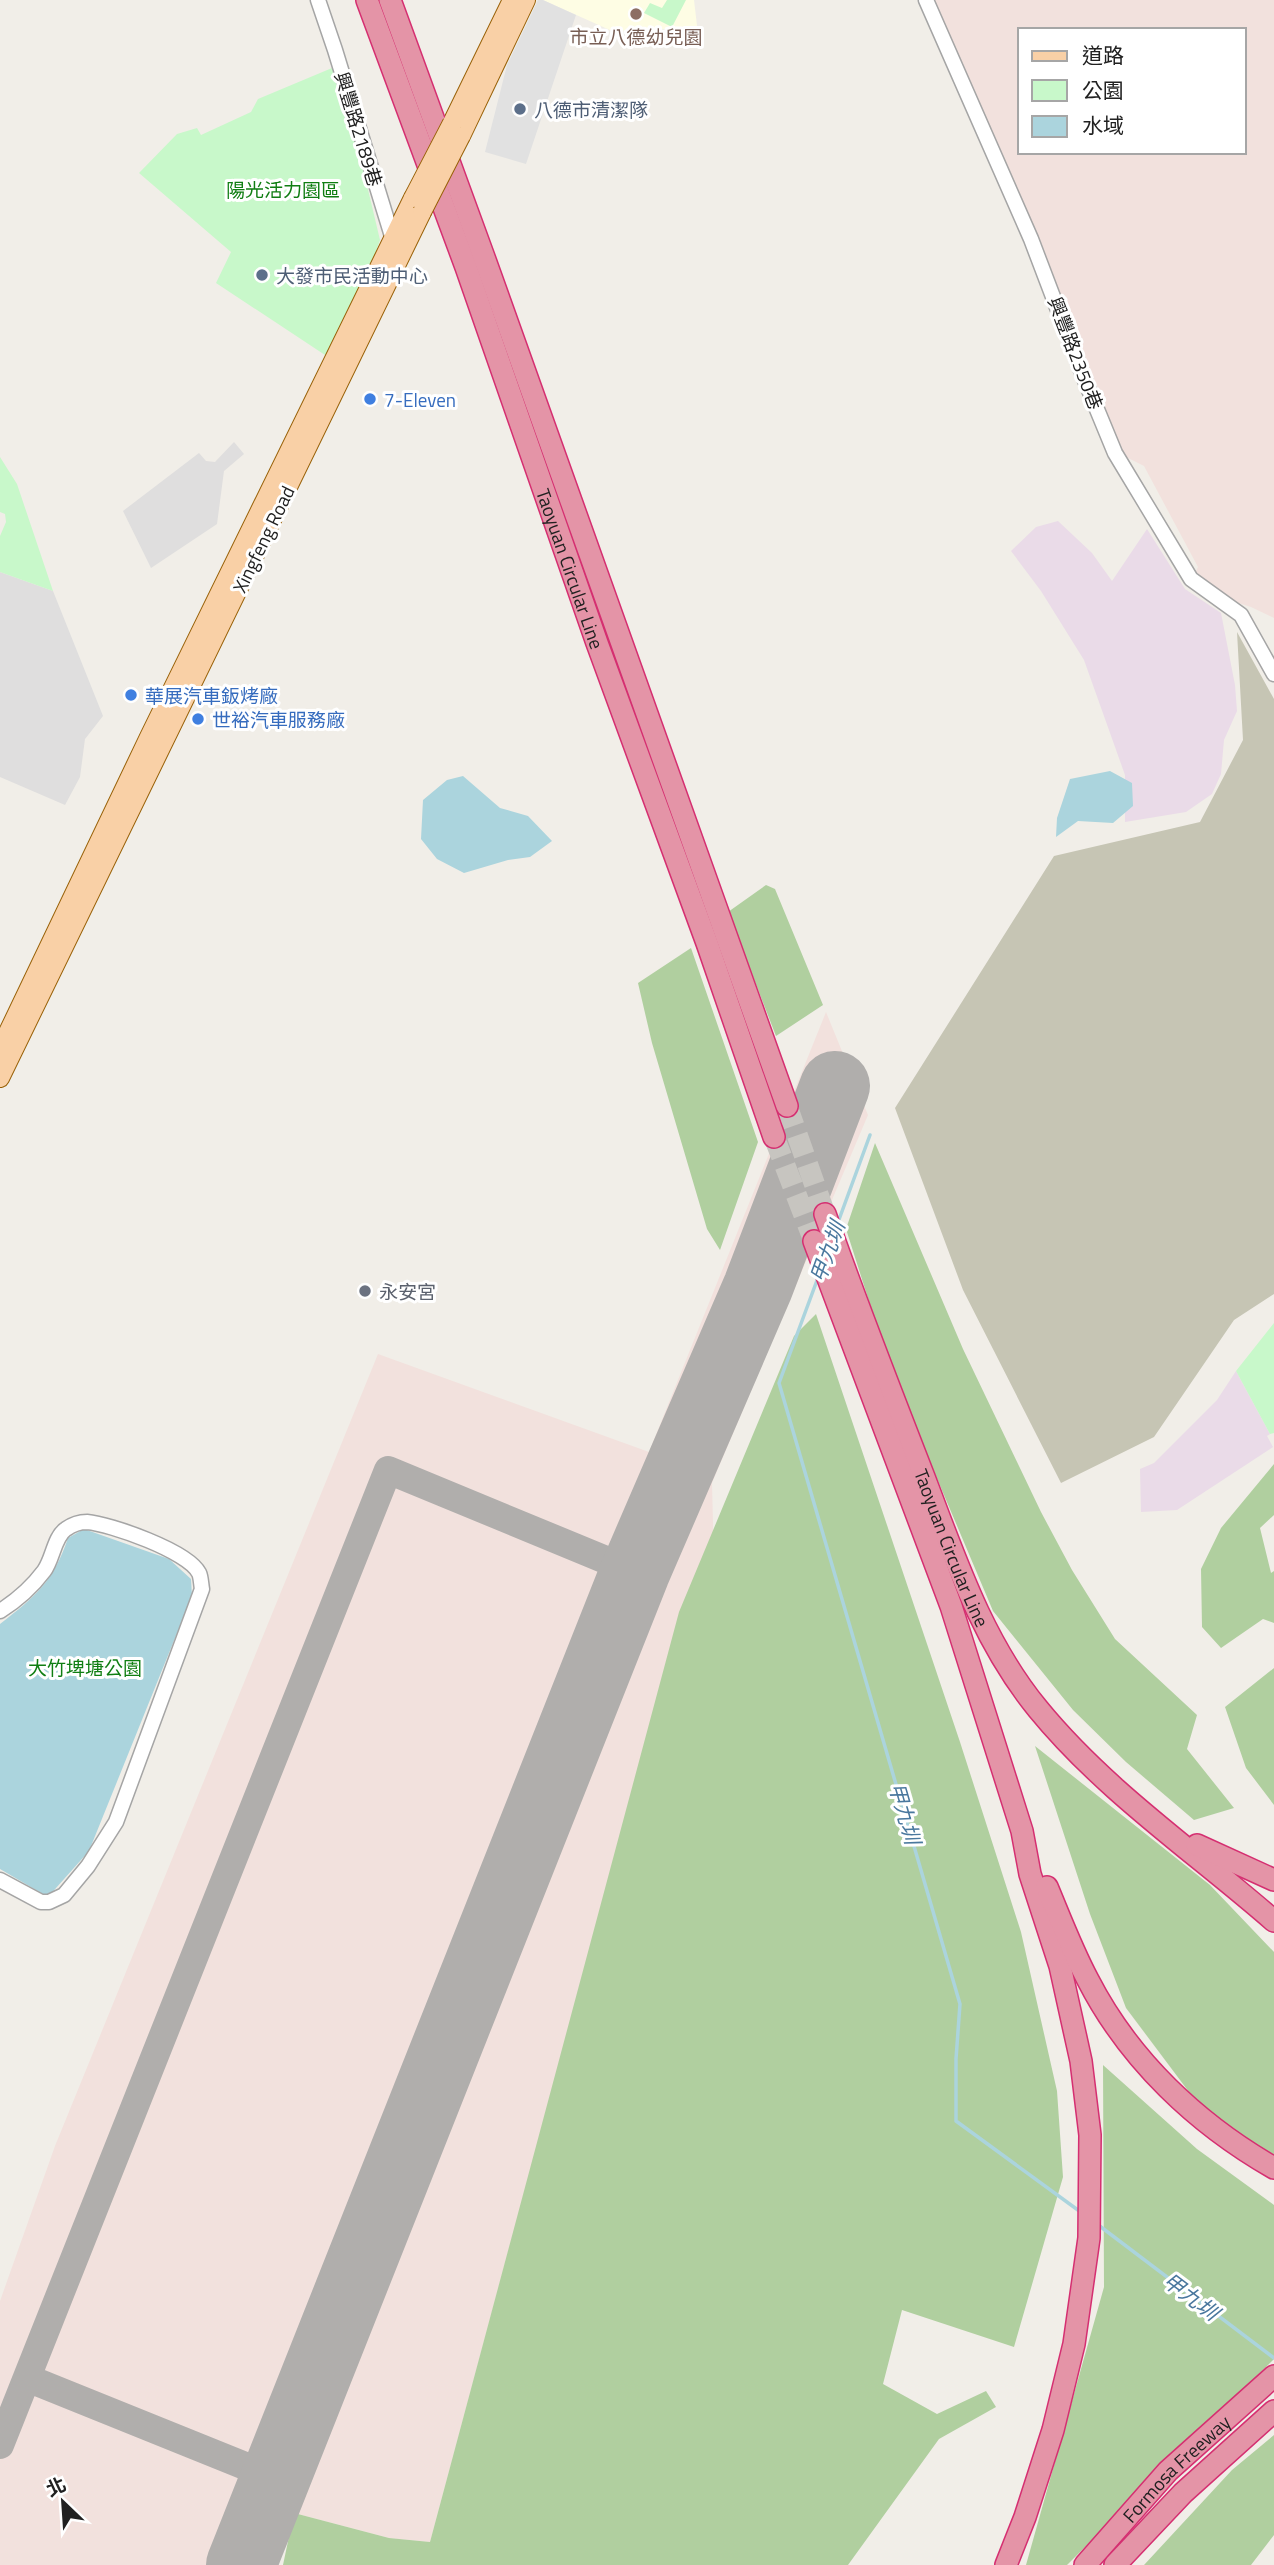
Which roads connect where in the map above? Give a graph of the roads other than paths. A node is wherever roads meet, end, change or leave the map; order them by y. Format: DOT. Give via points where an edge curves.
graph roads {
  1 [pos="318,0"];
  2 [pos="367,0"];
  3 [pos="390,0"];
  4 [pos="512,0"];
  5 [pos="526,0"];
  6 [pos="926,0"];
  7 [pos="456,129"];
  8 [pos="418,205"];
  9 [pos="393,240"];
  10 [pos="399,259"];
  11 [pos="1274,674"];
  12 [pos="0,1049"];
  13 [pos="0,1078"];
  14 [pos="787,1106"];
  15 [pos="774,1138"];
  16 [pos="0,1611"];
  17 [pos="1163,1830"];
  18 [pos="1022,1831"];
  19 [pos="0,1880"];
  20 [pos="1274,1880"];
  21 [pos="1274,1921"];
  22 [pos="1274,2168"];
  23 [pos="1274,2376"];
  24 [pos="1274,2411"];
  25 [pos="1006,2565"];
  26 [pos="1085,2565"];
  27 [pos="1115,2565"];
  1 -- 9 [label="street, 興豐路2189巷"];
  2 -- 15 [label="highway, Taoyuan Circular Line"];
  3 -- 14 [label="highway, Taoyuan Circular Line"];
  4 -- 7 [label="main road, Xingfeng Road"];
  5 -- 7 [label="main road, Xingfeng Road"];
  6 -- 11 [label="street, 興豐路2350巷" via="1031,239 1115,453 1191,579 1241,615"];
  7 -- 8 [label="main road, Xingfeng Road, bridge"];
  8 -- 9 [label="main road, Xingfeng Road"];
  8 -- 10 [label="main road, Xingfeng Road"];
  9 -- 10 [label="street, 興豐路2189巷"];
  9 -- 12 [label="main road, Xingfeng Road"];
  10 -- 13 [label="main road, Xingfeng Road"];
  16 -- 19 [label="street" via="45,1570 63,1531 75,1523 104,1526 159,1544 199,1572 202,1589 116,1822 88,1866 64,1895 49,1902"];
  17 -- 18 [label="highway, Taoyuan Circular Line" via="1037,1708 986,1633 826,1242 951,1606"];
  17 -- 20 [label="highway"];
  17 -- 21 [label="highway"];
  18 -- 22 [label="highway" via="1088,1981 1120,2030 1156,2076 1197,2117"];
  18 -- 25 [label="highway" via="1081,2061 1090,2135 1089,2238 1074,2344 1053,2430"];
  23 -- 26 [label="highway, Formosa Freeway" via="1168,2471"];
  24 -- 27 [label="highway, Formosa Freeway" via="1183,2493"];
}
